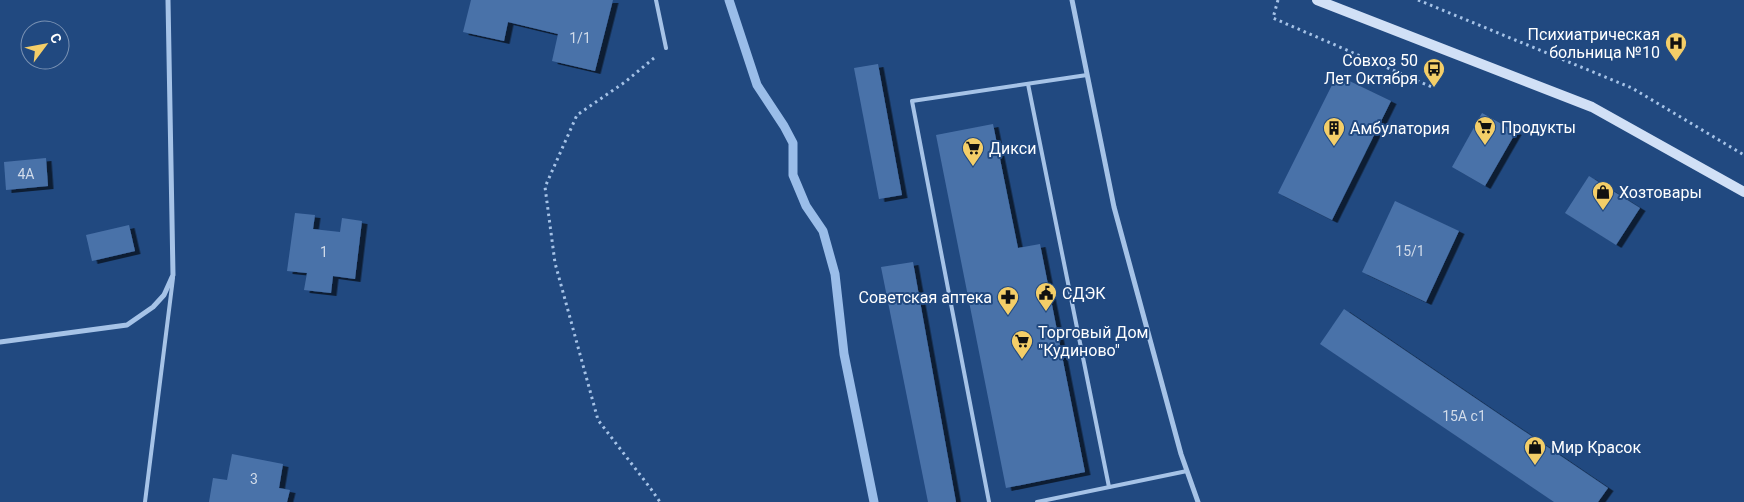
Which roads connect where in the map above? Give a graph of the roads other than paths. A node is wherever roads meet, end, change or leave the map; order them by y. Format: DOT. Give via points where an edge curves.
graph roads {
  1 [pos="168,0"];
  2 [pos="656,0"];
  3 [pos="1072,0"];
  4 [pos="1317,0"];
  5 [pos="666,48"];
  6 [pos="1087,75"];
  7 [pos="1028,84"];
  8 [pos="1744,192"];
  9 [pos="173,276"];
  10 [pos="0,342"];
  11 [pos="1187,471"];
  12 [pos="1110,487"];
  13 [pos="145,502"];
  14 [pos="989,502"];
  15 [pos="1038,502"];
  16 [pos="1198,502"];
  1 -- 9 [label="street"];
  2 -- 5 [label="lane"];
  3 -- 6 [label="street"];
  4 -- 8 [label="main road" via="1592,107"];
  6 -- 7 [label="lane"];
  6 -- 11 [label="street" via="1114,208"];
  7 -- 12 [label="lane"];
  7 -- 14 [label="lane" via="912,101"];
  9 -- 10 [label="street" via="164,295 153,307 127,325"];
  9 -- 13 [label="lane"];
  11 -- 12 [label="lane"];
  11 -- 16 [label="street"];
  12 -- 15 [label="lane"];
}
